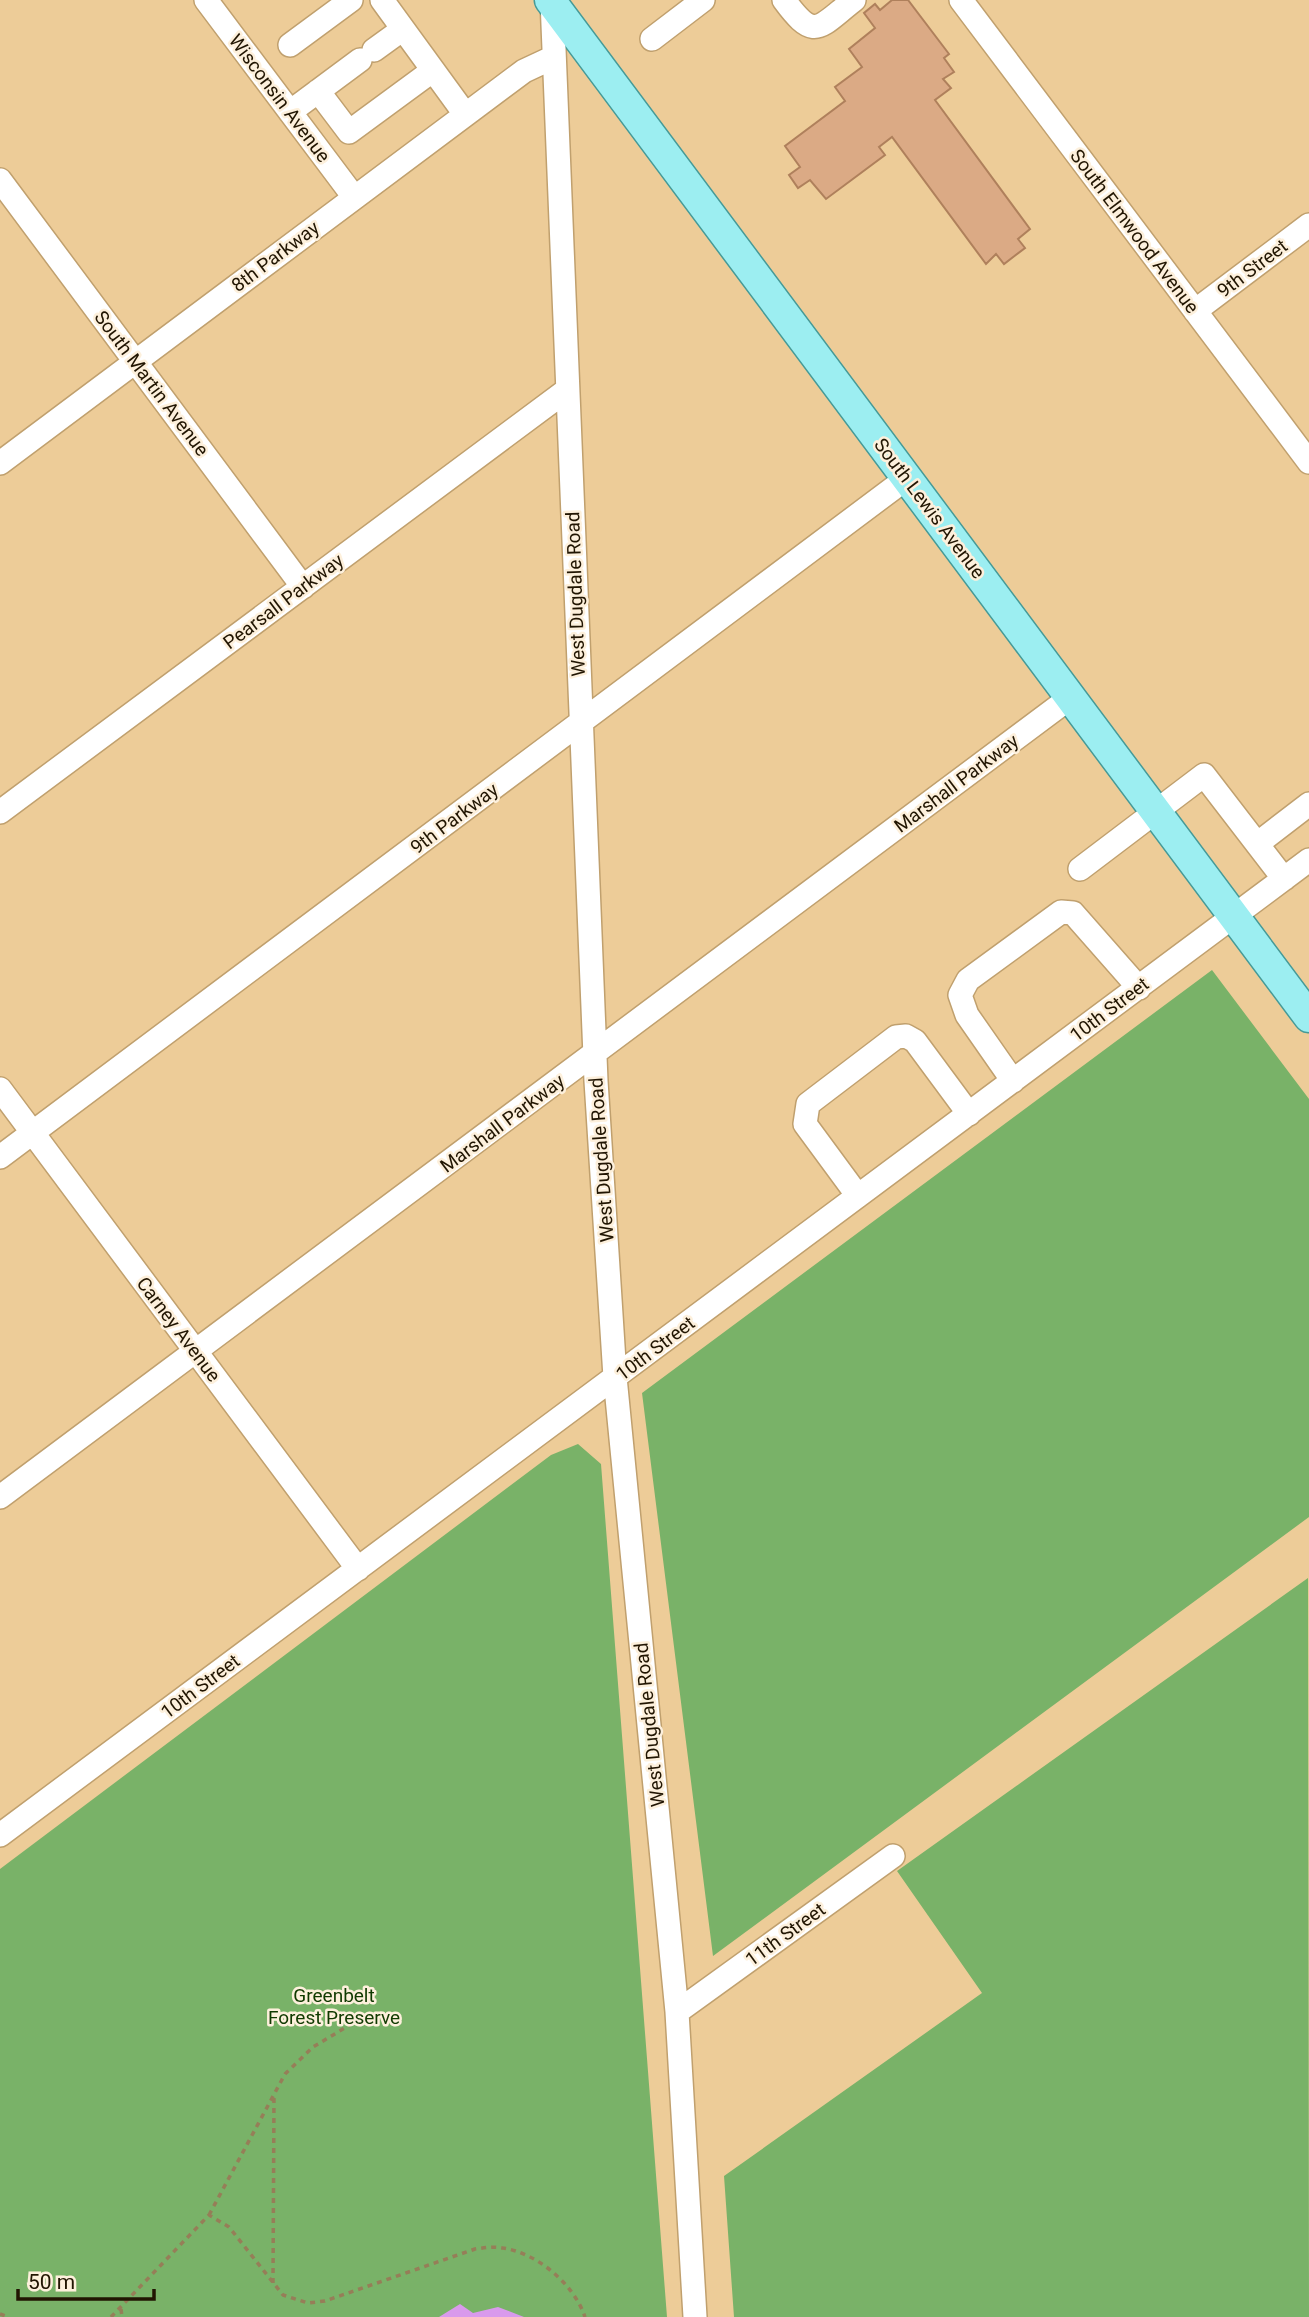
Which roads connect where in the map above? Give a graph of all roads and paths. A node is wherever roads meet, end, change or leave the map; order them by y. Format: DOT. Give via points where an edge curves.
graph roads {
  1 [pos="206,0"];
  2 [pos="351,0"];
  3 [pos="382,0"];
  4 [pos="703,0"];
  5 [pos="783,0"];
  6 [pos="961,0"];
  7 [pos="551,1"];
  8 [pos="840,4"];
  9 [pos="403,29"];
  10 [pos="652,39"];
  11 [pos="290,45"];
  12 [pos="554,57"];
  13 [pos="432,71"];
  14 [pos="318,91"];
  15 [pos="290,112"];
  16 [pos="465,114"];
  17 [pos="0,180"];
  18 [pos="354,197"];
  19 [pos="1309,225"];
  20 [pos="1195,311"];
  21 [pos="135,362"];
  22 [pos="567,390"];
  23 [pos="1309,462"];
  24 [pos="0,463"];
  25 [pos="907,478"];
  26 [pos="303,586"];
  27 [pos="1071,697"];
  28 [pos="580,724"];
  29 [pos="1309,804"];
  30 [pos="1156,811"];
  31 [pos="0,812"];
  32 [pos="1256,844"];
  33 [pos="1309,860"];
  34 [pos="1080,869"];
  35 [pos="1284,879"];
  36 [pos="1234,916"];
  37 [pos="1139,988"];
  38 [pos="1309,1017"];
  39 [pos="594,1054"];
  40 [pos="1013,1081"];
  41 [pos="0,1089"];
  42 [pos="969,1114"];
  43 [pos="32,1132"];
  44 [pos="0,1157"];
  45 [pos="858,1196"];
  46 [pos="196,1351"];
  47 [pos="615,1377"];
  48 [pos="0,1497"];
  49 [pos="358,1569"];
  50 [pos="0,1835"];
  51 [pos="893,1856"];
  52 [pos="677,2012"];
  53 [pos="363,2017"];
  54 [pos="275,2090"];
  55 [pos="209,2215"];
  56 [pos="273,2285"];
  57 [pos="121,2309"];
  58 [pos="0,2314"];
  59 [pos="8,2317"];
  60 [pos="111,2317"];
  61 [pos="122,2317"];
  62 [pos="585,2317"];
  63 [pos="695,2317"];
  1 -- 15 [label="street, Wisconsin Avenue"];
  2 -- 11 [label="street"];
  3 -- 9 [label="street"];
  4 -- 10 [label="street"];
  5 -- 8 [label="street" via="801,23 811,27 820,26"];
  6 -- 20 [label="street, South Elmwood Avenue"];
  7 -- 12 [label="street, West Dugdale Road"];
  7 -- 25 [label="main road, South Lewis Avenue"];
  9 -- 13 [label="street"];
  9 -- 14 [label="street"];
  12 -- 16 [label="street, 8th Parkway" via="524,71"];
  12 -- 22 [label="street, West Dugdale Road"];
  13 -- 14 [label="street" via="349,132"];
  13 -- 16 [label="street"];
  14 -- 15 [label="street"];
  15 -- 18 [label="street, Wisconsin Avenue"];
  16 -- 18 [label="street, 8th Parkway"];
  17 -- 21 [label="street, South Martin Avenue"];
  18 -- 21 [label="street, 8th Parkway"];
  19 -- 20 [label="street, 9th Street"];
  20 -- 23 [label="street, South Elmwood Avenue"];
  21 -- 24 [label="street, 8th Parkway"];
  21 -- 26 [label="street, South Martin Avenue"];
  22 -- 26 [label="street, Pearsall Parkway"];
  22 -- 28 [label="street, West Dugdale Road"];
  25 -- 27 [label="main road, South Lewis Avenue"];
  25 -- 28 [label="street, 9th Parkway"];
  26 -- 31 [label="street, Pearsall Parkway"];
  27 -- 30 [label="main road, South Lewis Avenue"];
  27 -- 39 [label="street, Marshall Parkway"];
  28 -- 39 [label="street, West Dugdale Road"];
  28 -- 43 [label="street, 9th Parkway"];
  29 -- 32 [label="street"];
  30 -- 32 [label="street" via="1204,775"];
  30 -- 34 [label="street"];
  30 -- 36 [label="main road, South Lewis Avenue"];
  32 -- 35 [label="street"];
  33 -- 35 [label="street, 10th Street"];
  35 -- 36 [label="street, 10th Street"];
  36 -- 37 [label="street, 10th Street"];
  36 -- 38 [label="main road, South Lewis Avenue"];
  37 -- 40 [label="street, 10th Street"];
  37 -- 40 [label="street" via="1073,913 1061,912 978,973 960,995 963,1005"];
  39 -- 46 [label="street, Marshall Parkway"];
  39 -- 47 [label="street, West Dugdale Road"];
  40 -- 42 [label="street, 10th Street"];
  41 -- 43 [label="street, Carney Avenue"];
  42 -- 45 [label="street, 10th Street"];
  42 -- 45 [label="street" via="915,1041 896,1038 808,1104 804,1114 805,1124"];
  43 -- 44 [label="street, 9th Parkway"];
  43 -- 46 [label="street, Carney Avenue"];
  45 -- 47 [label="street, 10th Street"];
  46 -- 48 [label="street, Marshall Parkway"];
  46 -- 49 [label="street, Carney Avenue"];
  47 -- 49 [label="street, 10th Street"];
  47 -- 52 [label="street, West Dugdale Road"];
  49 -- 50 [label="street, 10th Street"];
  51 -- 52 [label="street, 11th Street"];
  52 -- 63 [label="street, West Dugdale Road"];
  53 -- 54 [label="path" via="298,2059"];
  54 -- 55 [label="path"];
  54 -- 56 [label="path"];
  55 -- 56 [label="path" via="229,2227"];
  55 -- 57 [label="path"];
  56 -- 62 [label="path" via="295,2301 325,2301 474,2249 500,2247 523,2253 544,2266 567,2286"];
  57 -- 60 [label="path"];
  57 -- 61 [label="path"];
  58 -- 59 [label="path"];
}
